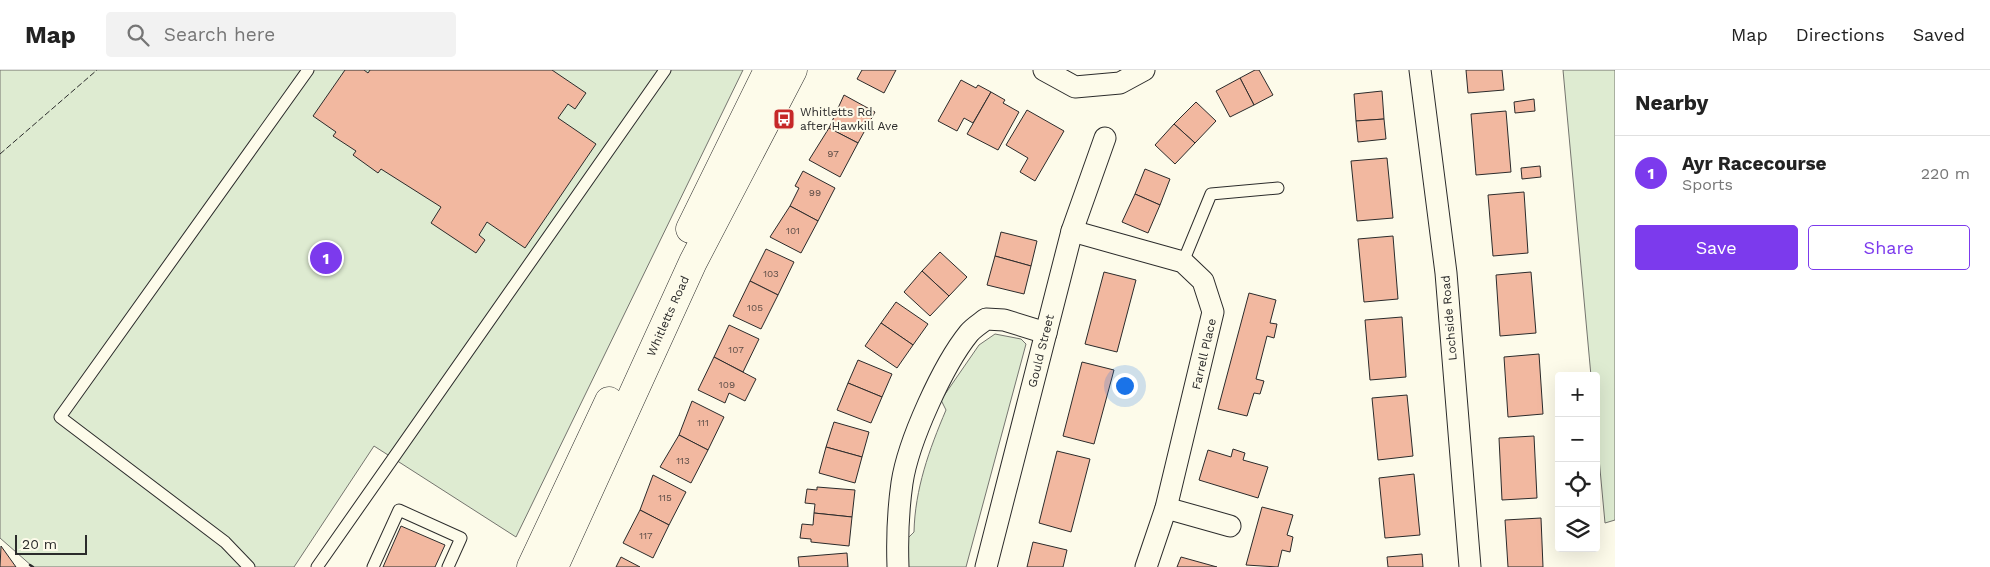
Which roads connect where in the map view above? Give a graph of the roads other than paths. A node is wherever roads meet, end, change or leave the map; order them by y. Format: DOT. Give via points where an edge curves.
graph roads {
  1 [pos="308,70"];
  2 [pos="665,70"];
  3 [pos="768,70"];
  4 [pos="793,70"];
  5 [pos="1044,70"];
  6 [pos="1144,70"];
  7 [pos="1420,70"];
  8 [pos="1105,138"];
  9 [pos="1278,188"];
  10 [pos="1072,231"];
  11 [pos="1183,262"];
  12 [pos="1046,333"];
  13 [pos="1166,508"];
  14 [pos="1230,526"];
  15 [pos="249,567"];
  16 [pos="317,567"];
  17 [pos="373,567"];
  18 [pos="448,567"];
  19 [pos="531,567"];
  20 [pos="554,567"];
  21 [pos="898,567"];
  22 [pos="986,567"];
  23 [pos="1146,567"];
  24 [pos="1470,567"];
  1 -- 15 [label="lane" via="60,417 225,542"];
  2 -- 16 [label="lane"];
  3 -- 19 [label="main road, Whitletts Road" via="714,177"];
  4 -- 20 [label="main road, Whitletts Road" via="693,262"];
  5 -- 6 [label="street" via="1075,87 1120,83"];
  7 -- 24 [label="street, Lochside Road" via="1446,273"];
  8 -- 10 [label="street, Gould Street"];
  9 -- 11 [label="lane" via="1211,194"];
  10 -- 11 [label="street, Farrell Place"];
  10 -- 12 [label="street, Gould Street"];
  11 -- 13 [label="street, Farrell Place" via="1203,281 1214,312"];
  12 -- 21 [label="street" via="1004,320 986,319 969,332 946,367 921,420 902,481"];
  12 -- 22 [label="street, Gould Street"];
  13 -- 14 [label="street"];
  13 -- 23 [label="street, Farrell Place"];
  17 -- 18 [label="lane" via="399,510 461,538"];
}
